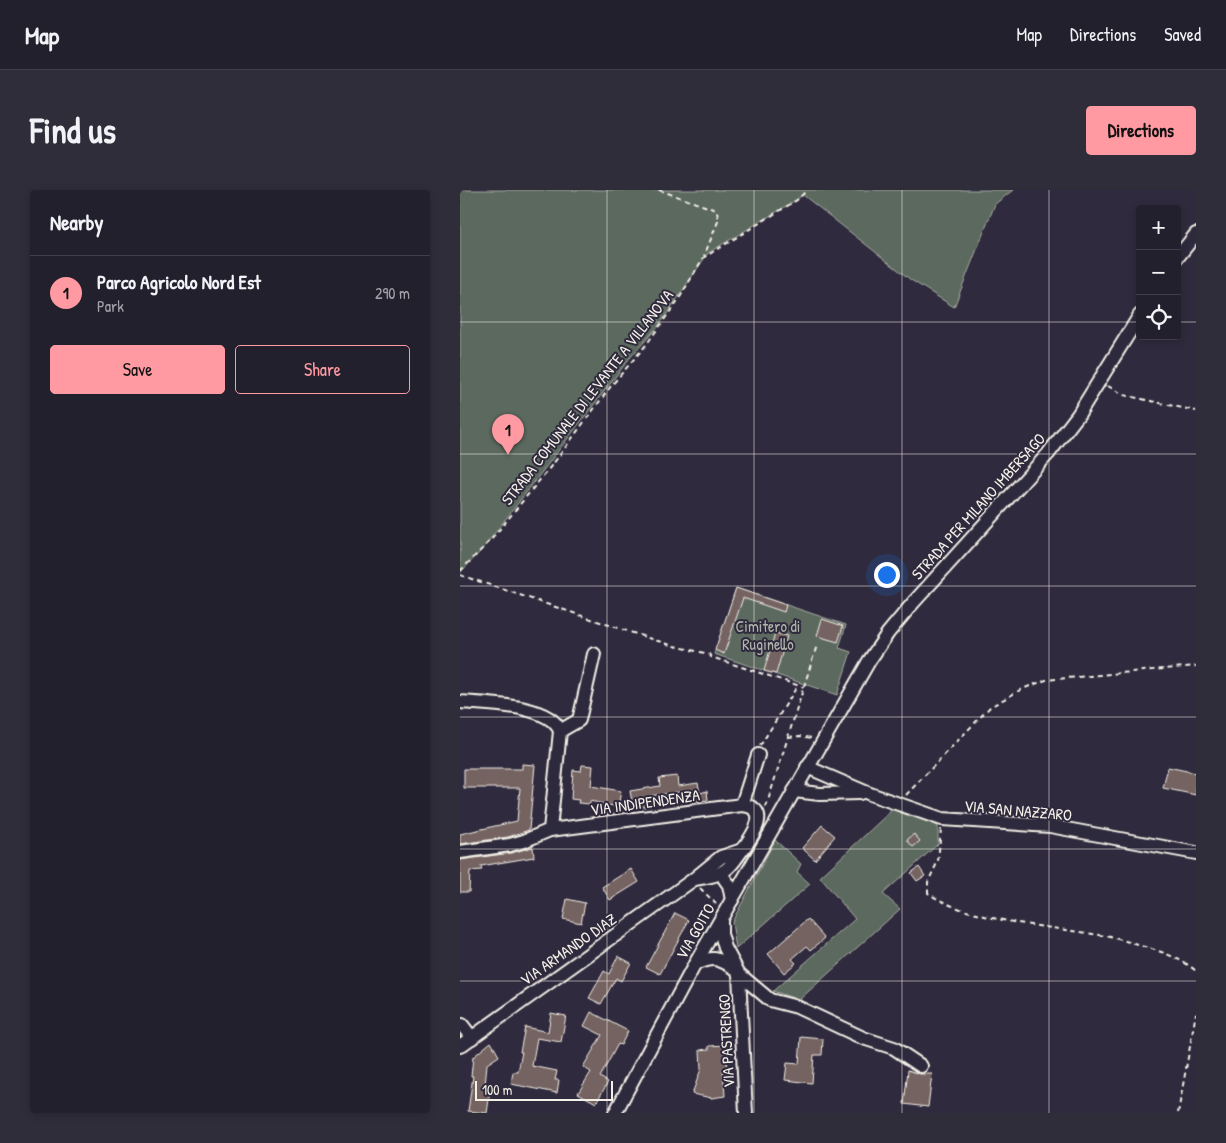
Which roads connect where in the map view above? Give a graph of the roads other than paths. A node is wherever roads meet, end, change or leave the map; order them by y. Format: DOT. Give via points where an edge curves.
graph roads {
  1 [pos="1196,234"];
  2 [pos="1181,253"];
  3 [pos="1136,322"];
  4 [pos="594,654"];
  5 [pos="460,702"];
  6 [pos="560,731"];
  7 [pos="758,755"];
  8 [pos="807,767"];
  9 [pos="828,776"];
  10 [pos="794,790"];
  11 [pos="820,794"];
  12 [pos="870,794"];
  13 [pos="742,805"];
  14 [pos="550,830"];
  15 [pos="742,850"];
  16 [pos="460,852"];
  17 [pos="1196,853"];
  18 [pos="755,860"];
  19 [pos="718,872"];
  20 [pos="748,873"];
  21 [pos="732,900"];
  22 [pos="721,918"];
  23 [pos="695,964"];
  24 [pos="737,971"];
  25 [pos="460,1025"];
  26 [pos="472,1038"];
  27 [pos="460,1046"];
  28 [pos="921,1066"];
  29 [pos="615,1113"];
  30 [pos="746,1113"];
  1 -- 2 [label="street"];
  3 -- 8 [label="street, STRADA PER MILANO IMBERSAGO" via="1078,415 1048,454 888,633"];
  4 -- 6 [label="street" via="579,720"];
  5 -- 6 [label="street" via="522,708 553,720"];
  6 -- 14 [label="street"];
  7 -- 13 [label="street"];
  8 -- 9 [label="street, VIA SAN NAZZARO"];
  8 -- 10 [label="street, VIA GOITO"];
  9 -- 11 [label="street"];
  9 -- 12 [label="street, VIA SAN NAZZARO"];
  10 -- 11 [label="street, VIA SAN NAZZARO"];
  10 -- 18 [label="street, VIA GOITO"];
  11 -- 12 [label="street, VIA SAN NAZZARO"];
  12 -- 17 [label="street, VIA SAN NAZZARO" via="942,819 1050,826"];
  13 -- 14 [label="street, VIA INDIPENDENZA"];
  13 -- 15 [label="street" via="750,807 757,816 757,829"];
  14 -- 16 [label="street, VIA INDIPENDENZA" via="510,845"];
  15 -- 18 [label="street"];
  15 -- 19 [label="street" via="732,865"];
  18 -- 20 [label="street, VIA GOITO"];
  19 -- 20 [label="street, VIA ARMANDO DIAZ" via="736,878"];
  19 -- 21 [label="street" via="729,885"];
  19 -- 26 [label="street, VIA ARMANDO DIAZ" via="694,879"];
  20 -- 21 [label="street, VIA GOITO"];
  21 -- 22 [label="street, VIA GOITO"];
  22 -- 23 [label="street, VIA GOITO"];
  22 -- 24 [label="street, VIA PASTRENGO" via="725,948"];
  23 -- 24 [label="street" via="715,958"];
  23 -- 29 [label="street, VIA GOITO"];
  24 -- 28 [label="street" via="770,1000 797,1007 863,1038 894,1048"];
  24 -- 30 [label="street, VIA PASTRENGO"];
  25 -- 26 [label="street"];
  26 -- 27 [label="street, VIA ARMANDO DIAZ"];
}
